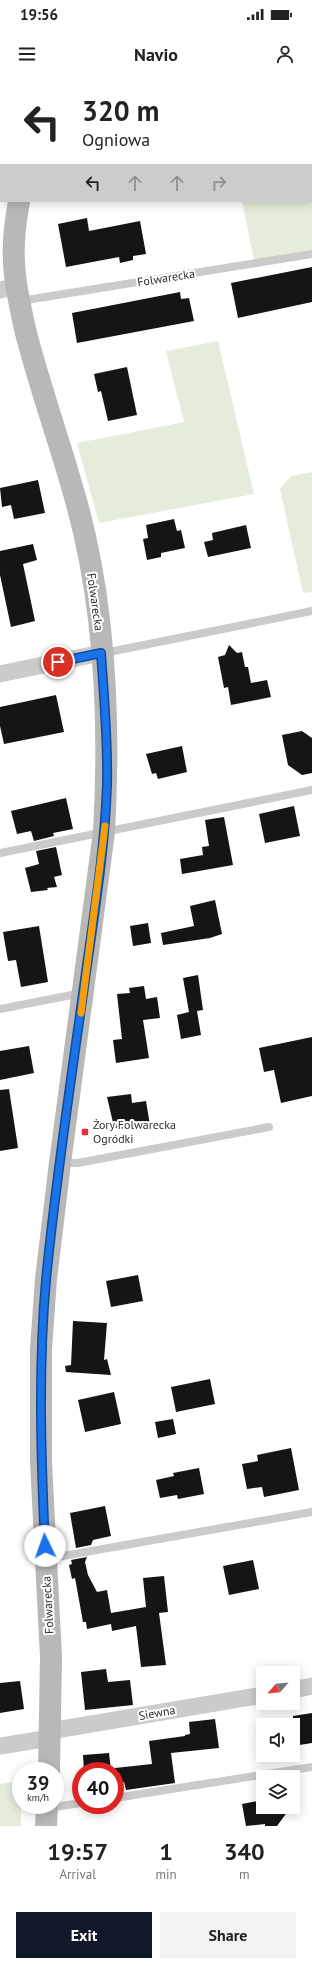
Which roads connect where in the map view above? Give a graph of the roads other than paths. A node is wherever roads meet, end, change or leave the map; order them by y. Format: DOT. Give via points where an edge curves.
graph roads {
  1 [pos="19,202"];
  2 [pos="312,254"];
  3 [pos="12,292"];
  4 [pos="312,612"];
  5 [pos="101,653"];
  6 [pos="0,674"];
  7 [pos="312,790"];
  8 [pos="104,832"];
  9 [pos="0,853"];
  10 [pos="83,993"];
  11 [pos="0,1009"];
  12 [pos="269,1127"];
  13 [pos="60,1163"];
  14 [pos="312,1512"];
  15 [pos="46,1559"];
  16 [pos="312,1686"];
  17 [pos="300,1689"];
  18 [pos="256,1696"];
  19 [pos="50,1735"];
  20 [pos="0,1746"];
  21 [pos="49,1762"];
  22 [pos="312,1767"];
  23 [pos="124,1797"];
  1 -- 3 [label="street, Folwarecka"];
  2 -- 3 [label="lane, Folwarecka"];
  3 -- 5 [label="street, Folwarecka" via="78,509 94,581"];
  4 -- 5 [label="lane"];
  5 -- 6 [label="street"];
  5 -- 8 [label="street, Folwarecka" via="107,775"];
  7 -- 8 [label="lane"];
  8 -- 9 [label="lane"];
  8 -- 10 [label="street, Folwarecka"];
  10 -- 11 [label="lane"];
  10 -- 13 [label="street, Folwarecka"];
  12 -- 13 [label="lane" via="78,1163"];
  13 -- 15 [label="street, Folwarecka" via="46,1279 41,1349 41,1462"];
  14 -- 15 [label="lane"];
  15 -- 19 [label="street, Folwarecka" via="51,1657"];
  16 -- 17 [label="street"];
  18 -- 19 [label="street, Siewna"];
  19 -- 20 [label="street, Siewna"];
  19 -- 21 [label="street, Folwarecka"];
  22 -- 23 [label="lane"];
}
